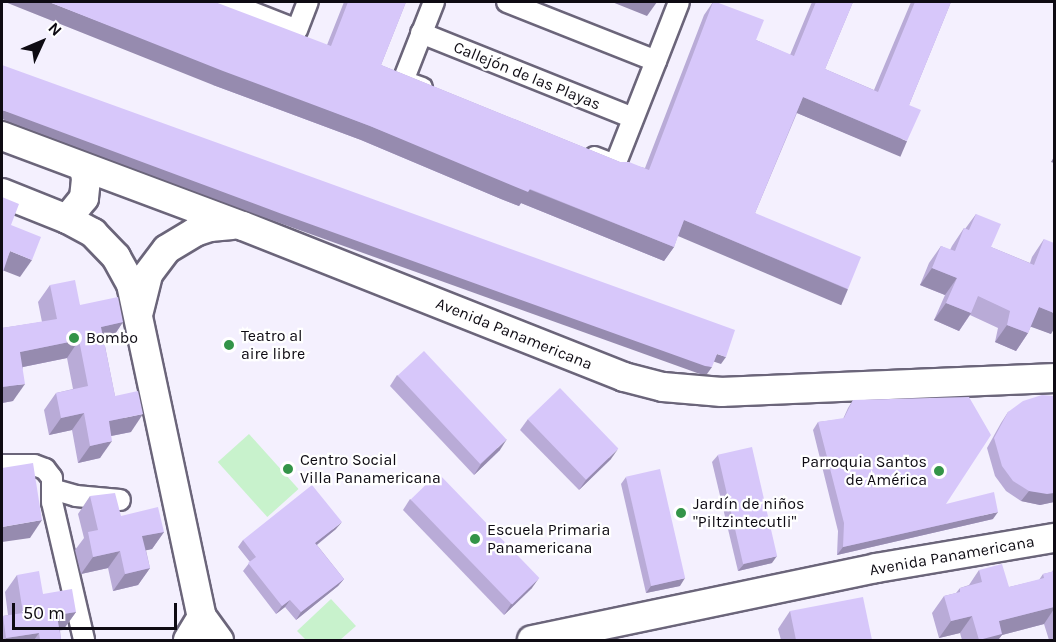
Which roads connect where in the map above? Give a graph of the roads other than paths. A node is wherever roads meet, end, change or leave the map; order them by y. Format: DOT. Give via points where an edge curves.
graph roads {
  1 [pos="226,2"];
  2 [pos="308,2"];
  3 [pos="434,2"];
  4 [pos="507,2"];
  5 [pos="679,2"];
  6 [pos="421,33"];
  7 [pos="656,61"];
  8 [pos="435,93"];
  9 [pos="633,118"];
  10 [pos="2,136"];
  11 [pos="572,148"];
  12 [pos="84,169"];
  13 [pos="2,193"];
  14 [pos="67,219"];
  15 [pos="243,226"];
  16 [pos="139,321"];
  17 [pos="1054,378"];
  18 [pos="2,465"];
  19 [pos="52,489"];
  20 [pos="120,500"];
  21 [pos="1054,538"];
  22 [pos="195,629"];
  23 [pos="84,640"];
  24 [pos="219,640"];
  25 [pos="532,640"];
  1 -- 2 [label="street" via="297,30"];
  3 -- 6 [label="street"];
  4 -- 7 [label="street"];
  5 -- 7 [label="street"];
  6 -- 8 [label="street" via="403,81"];
  6 -- 9 [label="street, Callejón de las Playas"];
  7 -- 9 [label="street"];
  9 -- 11 [label="street" via="615,165"];
  10 -- 12 [label="street, Avenida Panamericana"];
  12 -- 14 [label="street" via="84,198"];
  12 -- 15 [label="street, Avenida Panamericana"];
  13 -- 14 [label="street"];
  14 -- 16 [label="street" via="93,233 116,256 131,284"];
  15 -- 16 [label="street" via="210,227 167,249 146,282"];
  15 -- 17 [label="street, Avenida Panamericana" via="624,377 663,387 722,392"];
  16 -- 22 [label="street"];
  18 -- 19 [label="street" via="45,469 52,478"];
  19 -- 20 [label="street" via="76,496"];
  19 -- 23 [label="street"];
  21 -- 25 [label="street, Avenida Panamericana" via="876,568"];
  22 -- 24 [label="street"];
}
